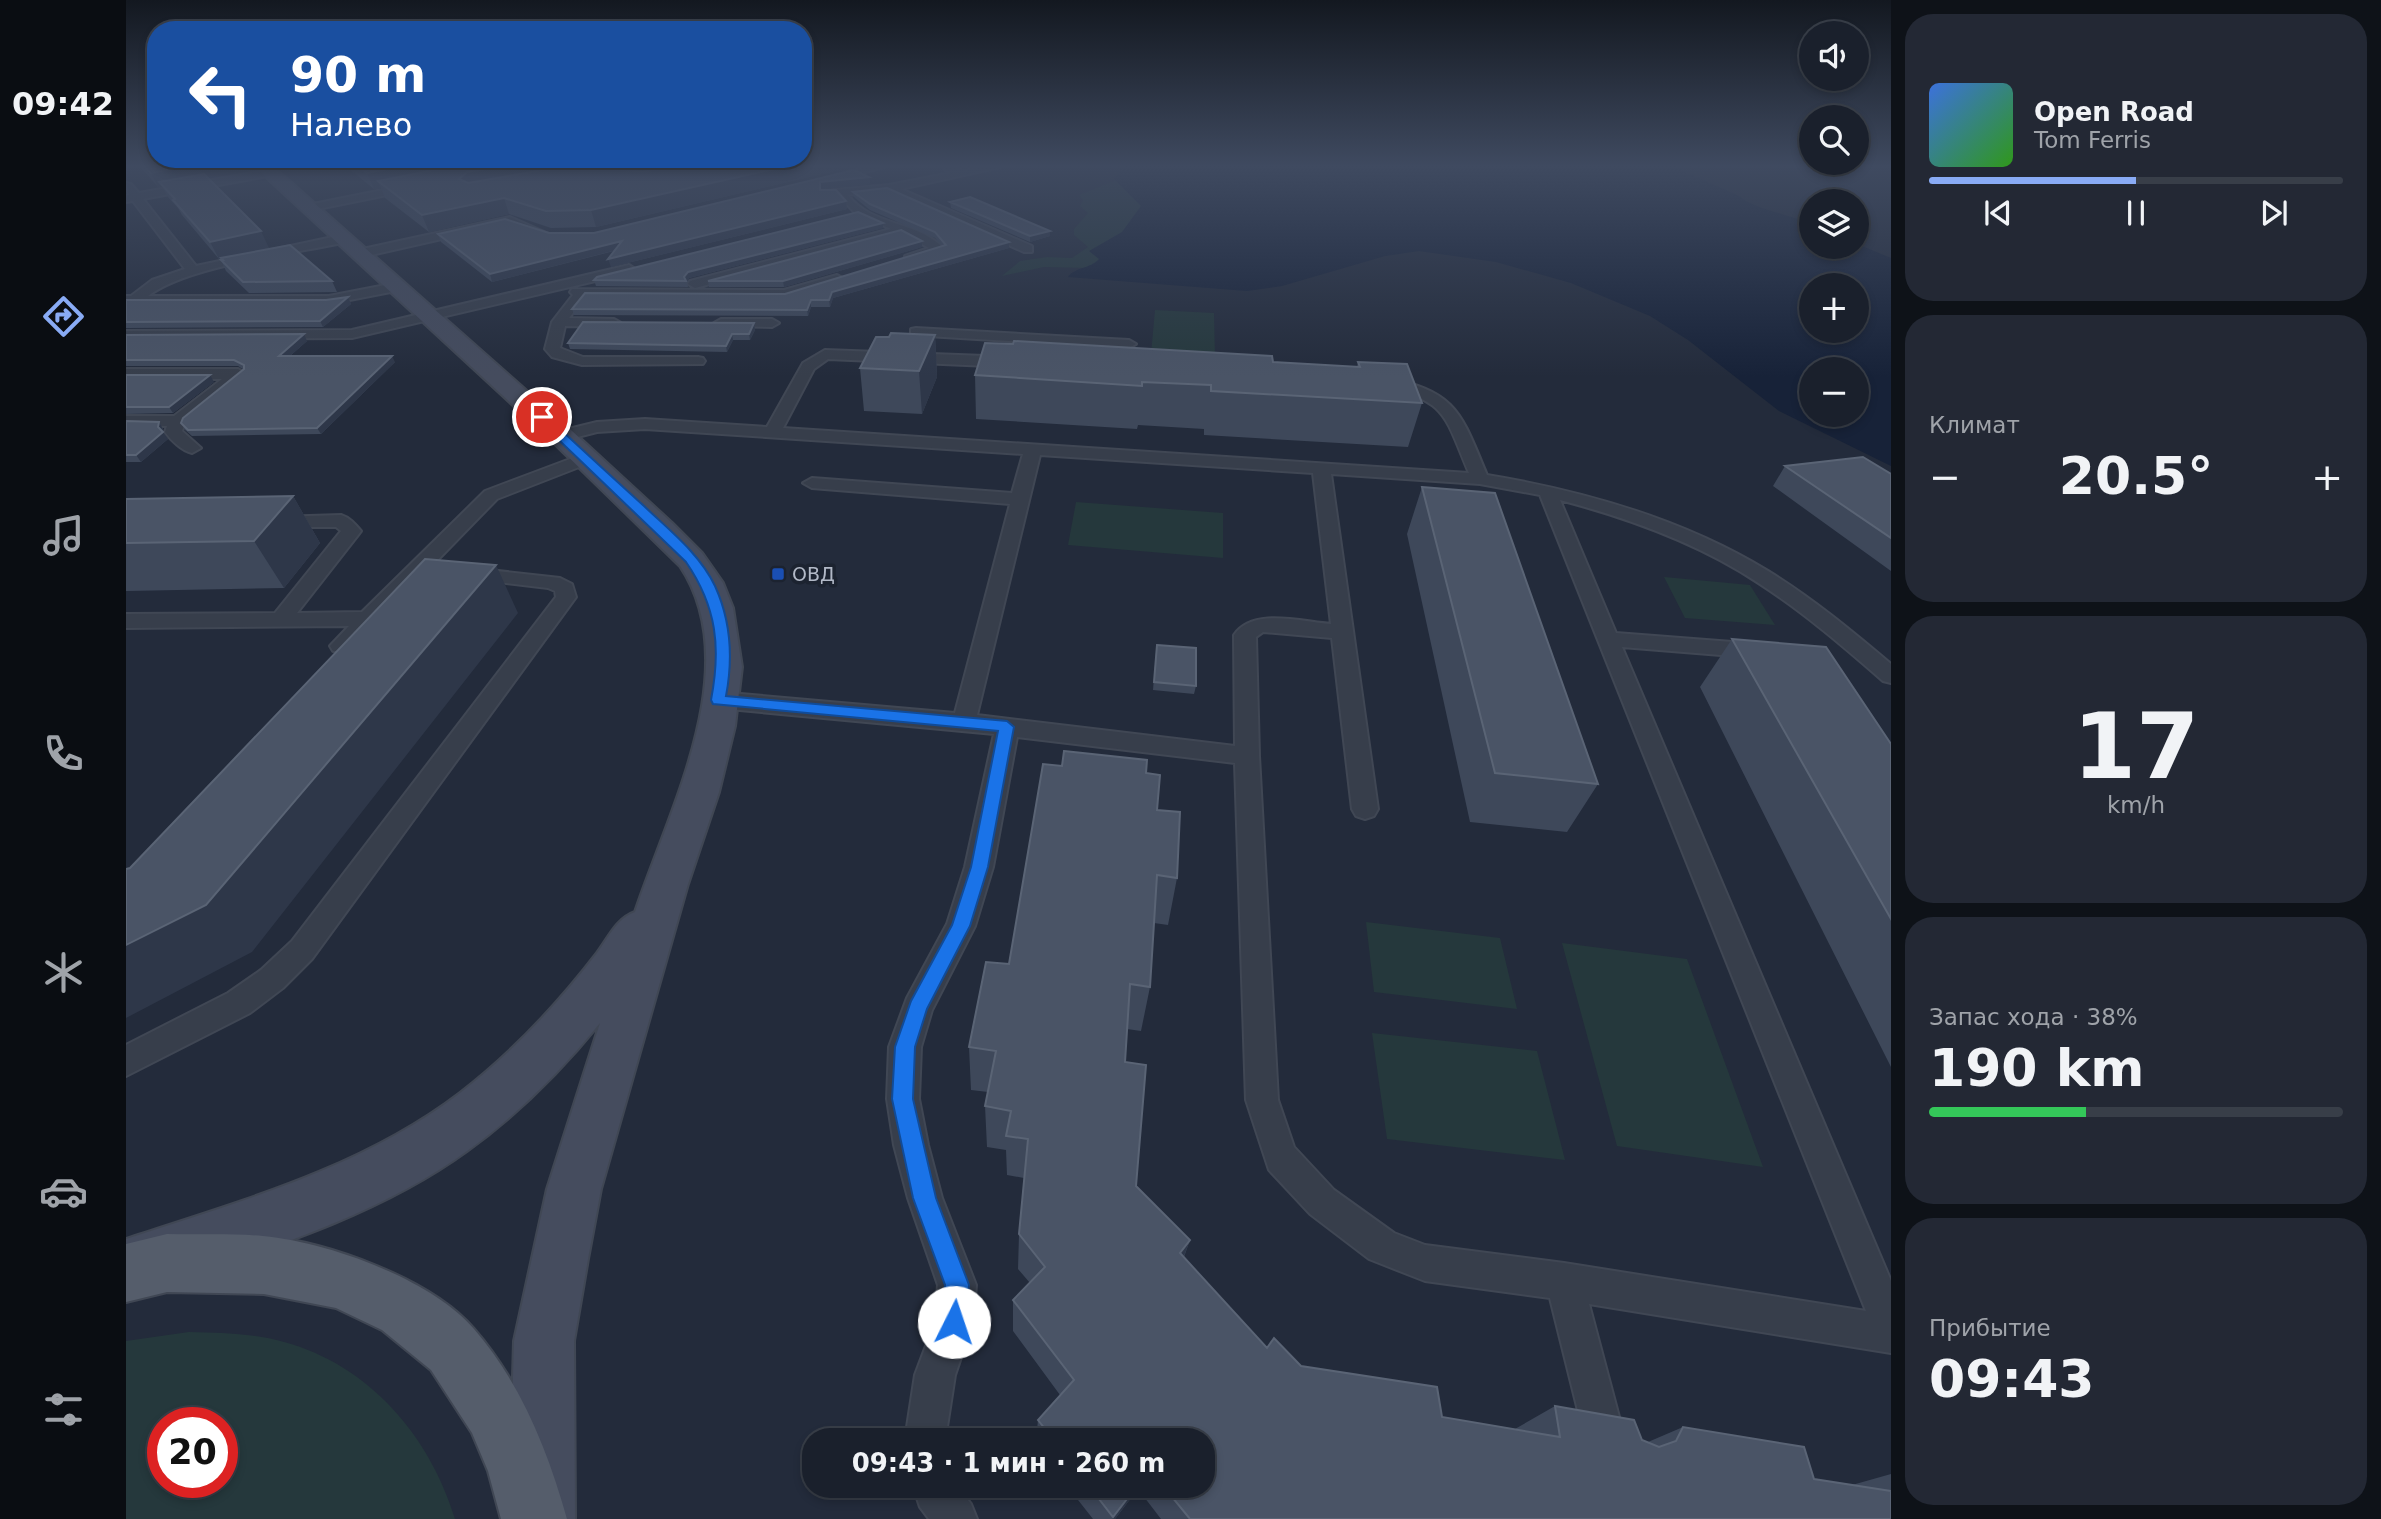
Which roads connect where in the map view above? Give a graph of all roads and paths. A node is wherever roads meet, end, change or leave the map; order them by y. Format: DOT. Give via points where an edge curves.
graph roads {
  1 [pos="164,235"];
  2 [pos="337,235"];
  3 [pos="418,235"];
  4 [pos="552,235"];
  5 [pos="882,235"];
  6 [pos="911,235"];
  7 [pos="996,235"];
  8 [pos="561,236"];
  9 [pos="350,246"];
  10 [pos="1028,249"];
  11 [pos="892,264"];
  12 [pos="637,267"];
  13 [pos="193,271"];
  14 [pos="852,275"];
  15 [pos="396,287"];
  16 [pos="545,290"];
  17 [pos="582,292"];
  18 [pos="665,292"];
  19 [pos="130,300"];
  20 [pos="431,318"];
  21 [pos="559,322"];
  22 [pos="625,323"];
  23 [pos="705,323"];
  24 [pos="772,323"];
  25 [pos="916,332"];
  26 [pos="126,335"];
  27 [pos="1129,344"];
  28 [pos="698,361"];
  29 [pos="1034,363"];
  30 [pos="126,374"];
  31 [pos="1362,380"];
  32 [pos="178,421"];
  33 [pos="126,422"];
  34 [pos="772,433"];
  35 [pos="562,436"];
  36 [pos="192,448"];
  37 [pos="1032,451"];
  38 [pos="586,458"];
  39 [pos="1321,468"];
  40 [pos="1480,479"];
  41 [pos="813,483"];
  42 [pos="1547,491"];
  43 [pos="1020,499"];
  44 [pos="260,523"];
  45 [pos="416,569"];
  46 [pos="282,618"];
  47 [pos="368,619"];
  48 [pos="126,621"];
  49 [pos="1343,632"];
  50 [pos="1607,639"];
  51 [pos="1780,652"];
  52 [pos="1832,655"];
  53 [pos="1867,656"];
  54 [pos="331,658"];
  55 [pos="1891,676"];
  56 [pos="718,700"];
  57 [pos="964,722"];
  58 [pos="1007,727"];
  59 [pos="1247,756"];
  60 [pos="1365,809"];
  61 [pos="666,884"];
  62 [pos="126,1061"];
  63 [pos="126,1268"];
  64 [pos="126,1273"];
  65 [pos="1564,1282"];
  66 [pos="1891,1326"];
  67 [pos="1891,1334"];
  68 [pos="927,1428"];
  69 [pos="1607,1447"];
  70 [pos="940,1498"];
  71 [pos="534,1519"];
  72 [pos="542,1519"];
  73 [pos="956,1519"];
  1 -- 13 [label="lane"];
  2 -- 9 [label="street"];
  3 -- 9 [label="lane"];
  4 -- 8 [label="lane"];
  5 -- 18 [label="lane"];
  6 -- 11 [label="lane" via="938,249"];
  7 -- 10 [label="lane"];
  9 -- 13 [label="lane"];
  9 -- 15 [label="street"];
  12 -- 16 [label="lane"];
  13 -- 19 [label="lane" via="167,278"];
  14 -- 18 [label="lane" via="785,294"];
  15 -- 19 [label="lane" via="330,300"];
  15 -- 20 [label="street"];
  16 -- 17 [label="lane"];
  16 -- 20 [label="lane"];
  17 -- 18 [label="lane"];
  17 -- 21 [label="lane"];
  20 -- 26 [label="lane" via="352,334"];
  20 -- 35 [label="street"];
  21 -- 22 [label="lane"];
  21 -- 28 [label="lane" via="552,349 567,358"];
  23 -- 24 [label="lane"];
  25 -- 27 [label="lane"];
  29 -- 34 [label="lane" via="825,354 808,366"];
  30 -- 32 [label="lane" via="238,374"];
  31 -- 40 [label="lane" via="1411,386 1444,403"];
  32 -- 33 [label="lane"];
  32 -- 36 [label="lane" via="173,432"];
  34 -- 35 [label="lane" via="645,424 597,427"];
  34 -- 37 [label="lane"];
  35 -- 38 [label="street"];
  37 -- 39 [label="lane"];
  37 -- 43 [label="lane"];
  38 -- 45 [label="lane" via="491,495"];
  38 -- 56 [label="street" via="691,560 707,583 722,634 724,667"];
  39 -- 40 [label="lane"];
  39 -- 49 [label="lane"];
  40 -- 42 [label="lane"];
  41 -- 43 [label="lane"];
  42 -- 50 [label="lane"];
  42 -- 53 [label="lane" via="1639,519 1743,565"];
  43 -- 57 [label="lane"];
  44 -- 46 [label="lane" via="341,522 351,531"];
  45 -- 47 [label="lane"];
  45 -- 62 [label="lane" via="553,582 565,588 566,597 302,950 239,1003"];
  46 -- 47 [label="lane"];
  46 -- 48 [label="lane"];
  47 -- 54 [label="lane"];
  49 -- 59 [label="lane" via="1259,625 1245,635"];
  49 -- 60 [label="lane"];
  50 -- 51 [label="lane"];
  50 -- 66 [label="lane"];
  52 -- 53 [label="lane"];
  53 -- 55 [label="lane"];
  56 -- 57 [label="lane"];
  56 -- 61 [label="street" via="699,792"];
  57 -- 58 [label="lane"];
  58 -- 59 [label="lane"];
  58 -- 68 [label="lane" via="979,867 961,926 918,1008 905,1047 903,1099 911,1145 957,1285 954,1322 935,1375"];
  59 -- 65 [label="lane" via="1262,1100 1281,1158 1322,1202 1382,1245 1425,1263"];
  61 -- 63 [label="street" via="618,965 563,1031 494,1099 415,1153 307,1206"];
  61 -- 72 [label="street" via="574,1189 559,1259 544,1341"];
  64 -- 71 [label="main road" via="167,1263 264,1265 340,1280 403,1309 452,1349 494,1411 520,1468"];
  65 -- 67 [label="lane"];
  65 -- 69 [label="lane"];
  70 -- 73 [label="lane"];
}
